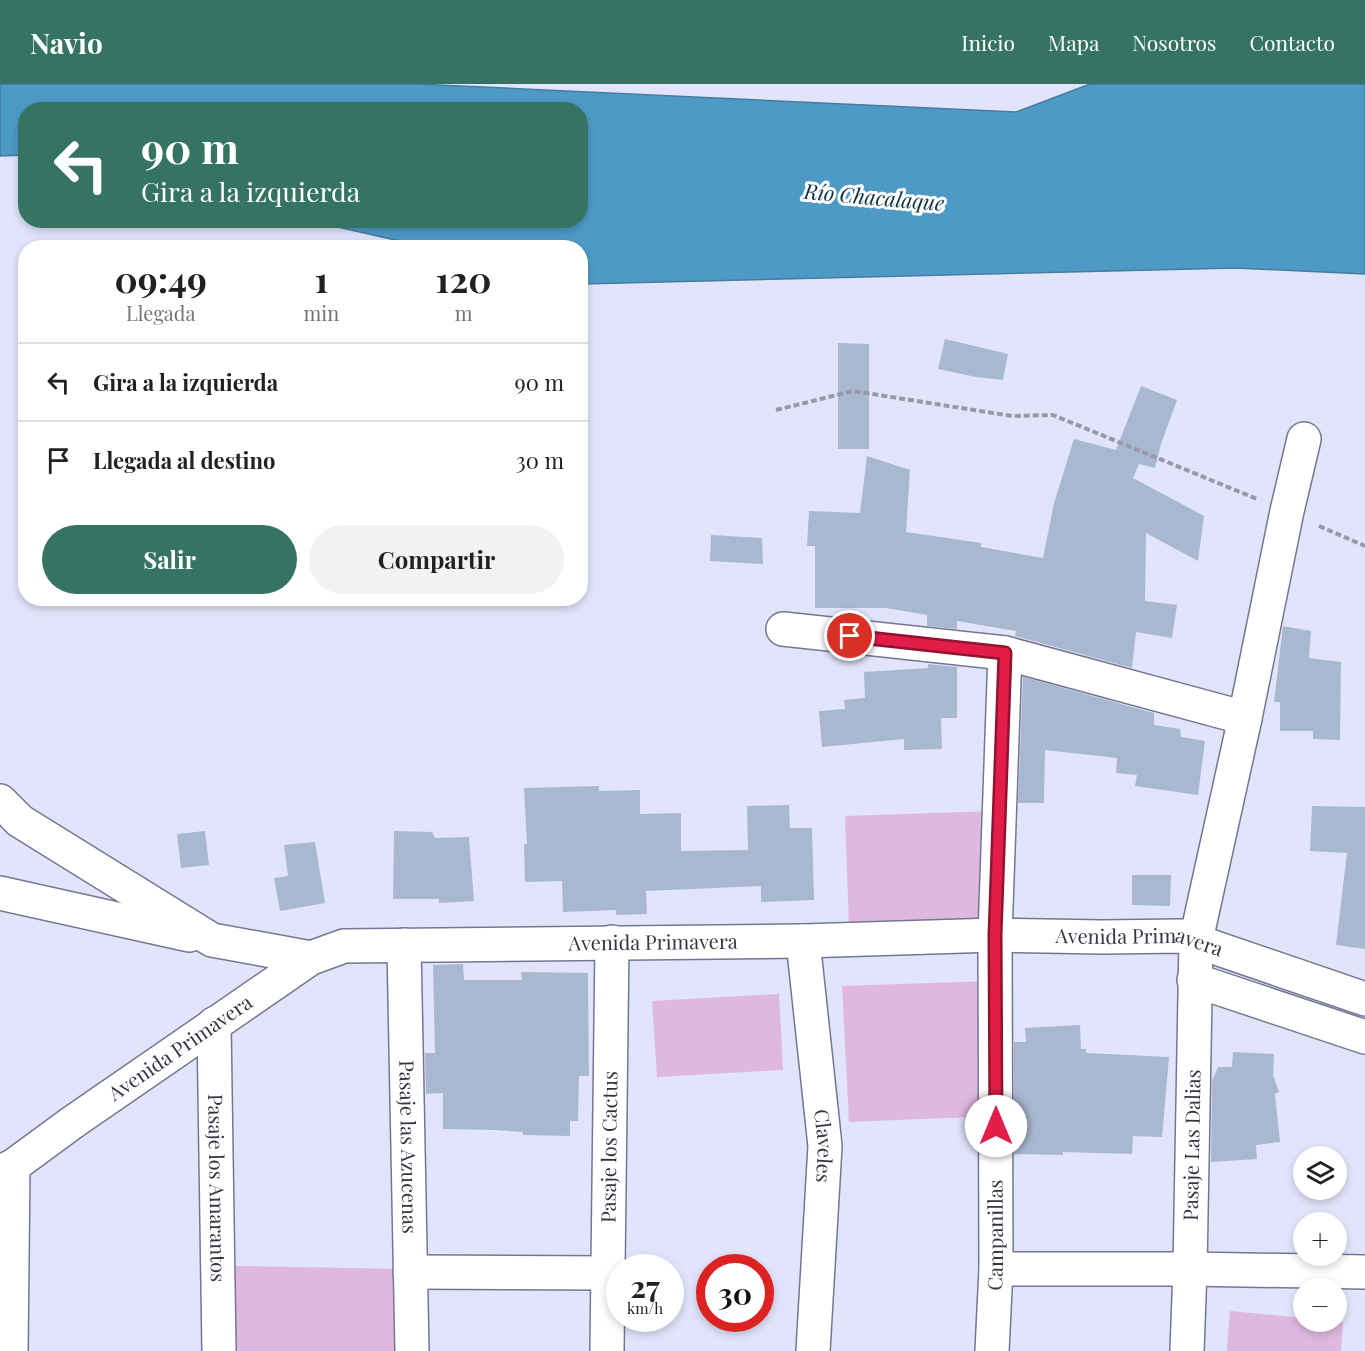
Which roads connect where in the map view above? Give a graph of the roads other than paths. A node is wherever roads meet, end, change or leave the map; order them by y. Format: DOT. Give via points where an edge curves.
graph roads {
  1 [pos="1305,440"];
  2 [pos="783,629"];
  3 [pos="1005,653"];
  4 [pos="1245,718"];
  5 [pos="0,801"];
  6 [pos="0,893"];
  7 [pos="995,935"];
  8 [pos="212,940"];
  9 [pos="1196,940"];
  10 [pos="803,941"];
  11 [pos="612,942"];
  12 [pos="404,945"];
  13 [pos="311,958"];
  14 [pos="1194,980"];
  15 [pos="1360,995"];
  16 [pos="214,1024"];
  17 [pos="1365,1037"];
  18 [pos="7,1169"];
  19 [pos="608,1254"];
  20 [pos="996,1269"];
  21 [pos="1190,1269"];
  22 [pos="410,1272"];
  23 [pos="1365,1272"];
  24 [pos="606,1273"];
  25 [pos="607,1332"];
  26 [pos="11,1351"];
  27 [pos="219,1351"];
  28 [pos="412,1351"];
  29 [pos="607,1351"];
  30 [pos="813,1351"];
  31 [pos="992,1351"];
  32 [pos="1187,1351"];
  1 -- 4 [label="street, Pasaje Las Dalias"];
  2 -- 3 [label="street"];
  3 -- 4 [label="street"];
  3 -- 7 [label="street, Campanillas"];
  4 -- 9 [label="street, Pasaje Las Dalias"];
  5 -- 8 [label="street" via="20,821"];
  6 -- 8 [label="street"];
  7 -- 9 [label="street, Avenida Primavera" via="1181,936"];
  7 -- 10 [label="street, Avenida Primavera"];
  7 -- 20 [label="street, Campanillas"];
  8 -- 13 [label="street"];
  9 -- 14 [label="street, Pasaje Las Dalias"];
  9 -- 15 [label="street, Avenida Primavera"];
  10 -- 11 [label="street, Avenida Primavera"];
  10 -- 30 [label="street, Claveles" via="825,1146"];
  11 -- 12 [label="street, Avenida Primavera"];
  11 -- 19 [label="street, Pasaje los Cactus"];
  12 -- 13 [label="street, Avenida Primavera" via="344,946"];
  12 -- 22 [label="street, Pasaje las Azucenas"];
  13 -- 16 [label="street, Avenida Primavera"];
  14 -- 17 [label="street"];
  14 -- 21 [label="street, Pasaje Las Dalias"];
  16 -- 18 [label="street, Avenida Primavera"];
  16 -- 27 [label="street, Pasaje los Amarantos"];
  18 -- 26 [label="street"];
  20 -- 21 [label="street"];
  20 -- 31 [label="street, Campanillas"];
  21 -- 23 [label="street"];
  21 -- 32 [label="street, Pasaje Las Dalias"];
  22 -- 24 [label="street"];
  22 -- 28 [label="street, Pasaje las Azucenas"];
  25 -- 29 [label="street, Pasaje los Cactus"];
}
